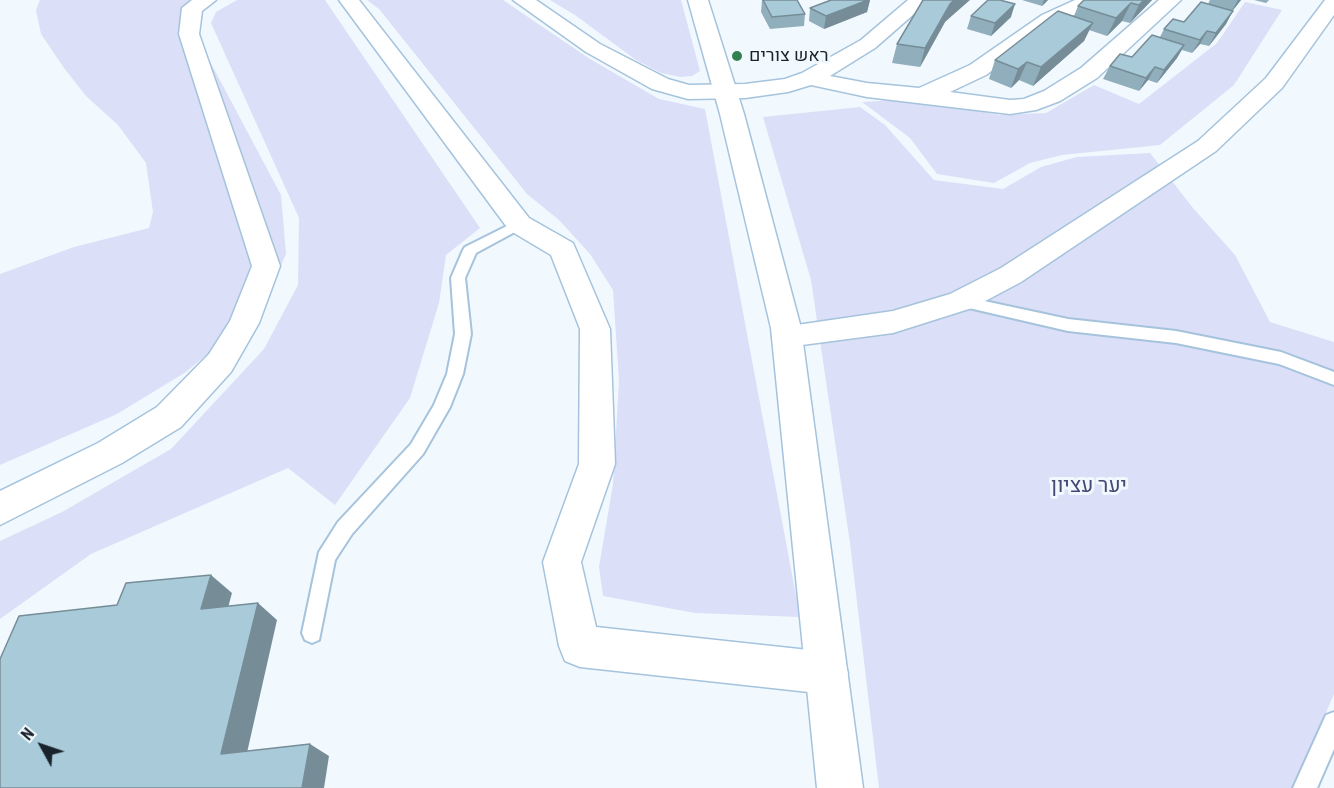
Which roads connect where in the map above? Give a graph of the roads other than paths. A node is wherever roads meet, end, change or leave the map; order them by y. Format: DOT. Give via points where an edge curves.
graph roads {
  1 [pos="206,0"];
  2 [pos="349,0"];
  3 [pos="523,0"];
  4 [pos="698,0"];
  5 [pos="920,0"];
  6 [pos="1091,0"];
  7 [pos="1171,0"];
  8 [pos="1334,1"];
  9 [pos="810,78"];
  10 [pos="726,92"];
  11 [pos="922,95"];
  12 [pos="519,224"];
  13 [pos="961,301"];
  14 [pos="787,336"];
  15 [pos="1334,379"];
  16 [pos="0,508"];
  17 [pos="312,633"];
  18 [pos="827,673"];
  19 [pos="1334,723"];
  20 [pos="840,788"];
  21 [pos="1305,788"];
  1 -- 16 [label="street" via="192,8 189,34 267,266 244,323 220,363 169,417 110,453"];
  2 -- 12 [label="street"];
  3 -- 10 [label="street" via="593,48 660,84 688,92"];
  4 -- 10 [label="street"];
  5 -- 9 [label="street" via="868,44"];
  6 -- 11 [label="street" via="1049,19 978,70"];
  7 -- 11 [label="street" via="1089,73 1029,105 1001,106"];
  8 -- 13 [label="street" via="1274,83 1207,146 1011,276"];
  9 -- 10 [label="street" via="788,85"];
  9 -- 11 [label="street" via="867,90"];
  10 -- 14 [label="street"];
  12 -- 17 [label="lane" via="470,250 458,278 463,334 455,374 442,407 417,449 345,528 326,558"];
  12 -- 18 [label="street" via="562,250 595,328 597,464 562,562 580,646"];
  13 -- 14 [label="street" via="893,322"];
  13 -- 15 [label="lane" via="1068,325 1176,337 1281,358"];
  14 -- 18 [label="street"];
  18 -- 20 [label="street"];
  19 -- 21 [label="lane"];
}
